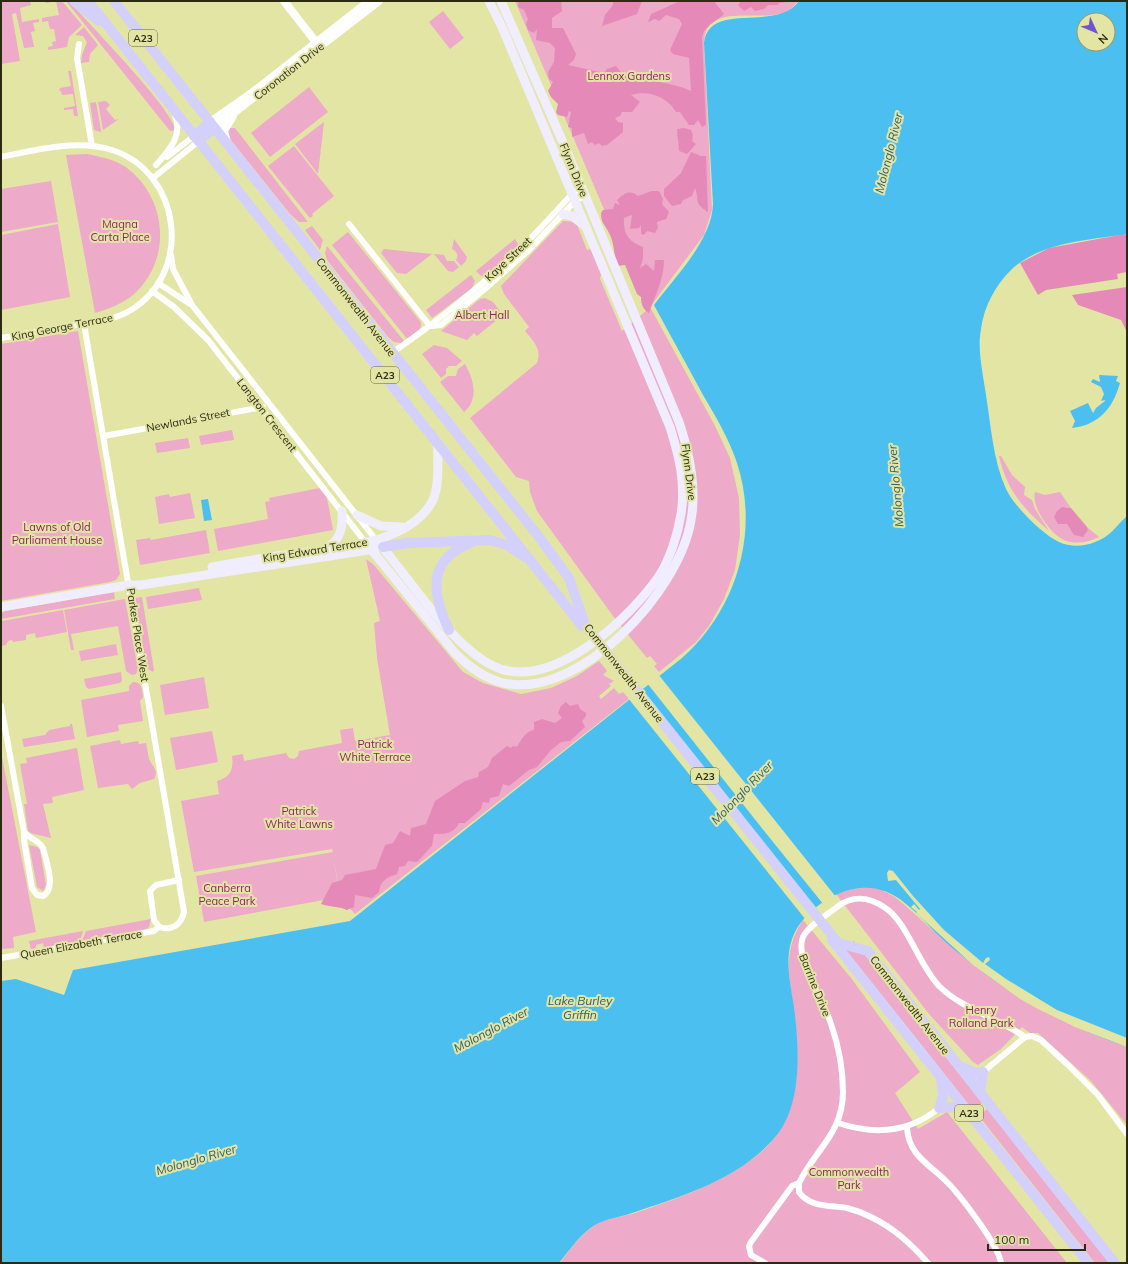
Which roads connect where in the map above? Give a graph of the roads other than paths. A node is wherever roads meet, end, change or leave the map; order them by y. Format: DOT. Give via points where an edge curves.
graph roads {
  1 [pos="74,1"];
  2 [pos="88,1"];
  3 [pos="114,1"];
  4 [pos="284,1"];
  5 [pos="369,1"];
  6 [pos="379,1"];
  7 [pos="489,1"];
  8 [pos="501,1"];
  9 [pos="110,30"];
  10 [pos="79,44"];
  11 [pos="318,44"];
  12 [pos="167,101"];
  13 [pos="242,108"];
  14 [pos="212,125"];
  15 [pos="196,138"];
  16 [pos="228,144"];
  17 [pos="92,146"];
  18 [pos="1,157"];
  19 [pos="569,159"];
  20 [pos="560,163"];
  21 [pos="156,166"];
  22 [pos="147,172"];
  23 [pos="153,178"];
  24 [pos="583,192"];
  25 [pos="574,197"];
  26 [pos="563,214"];
  27 [pos="349,224"];
  28 [pos="587,228"];
  29 [pos="171,249"];
  30 [pos="158,283"];
  31 [pos="152,291"];
  32 [pos="192,305"];
  33 [pos="84,324"];
  34 [pos="430,326"];
  35 [pos="1,338"];
  36 [pos="392,353"];
  37 [pos="272,406"];
  38 [pos="260,407"];
  39 [pos="104,436"];
  40 [pos="298,440"];
  41 [pos="438,443"];
  42 [pos="290,445"];
  43 [pos="342,511"];
  44 [pos="357,515"];
  45 [pos="406,527"];
  46 [pos="480,540"];
  47 [pos="379,543"];
  48 [pos="369,546"];
  49 [pos="326,549"];
  50 [pos="533,563"];
  51 [pos="129,585"];
  52 [pos="1,607"];
  53 [pos="584,626"];
  54 [pos="449,630"];
  55 [pos="1,706"];
  56 [pos="24,832"];
  57 [pos="179,880"];
  58 [pos="159,927"];
  59 [pos="824,928"];
  60 [pos="1,958"];
  61 [pos="1024,1037"];
  62 [pos="958,1065"];
  63 [pos="983,1072"];
  64 [pos="941,1079"];
  65 [pos="980,1093"];
  66 [pos="939,1108"];
  67 [pos="969,1114"];
  68 [pos="838,1123"];
  69 [pos="906,1127"];
  70 [pos="1127,1134"];
  71 [pos="799,1183"];
  72 [pos="765,1263"];
  73 [pos="928,1263"];
  74 [pos="1001,1263"];
  75 [pos="1088,1263"];
  76 [pos="1116,1263"];
  1 -- 9 [label="highway"];
  2 -- 9 [label="highway, Commonwealth Avenue / A23"];
  3 -- 14 [label="highway, Commonwealth Avenue / A23"];
  4 -- 11 [label="street"];
  5 -- 11 [label="street, Coronation Drive"];
  6 -- 11 [label="street, Coronation Drive"];
  7 -- 20 [label="main road, Flynn Drive"];
  8 -- 19 [label="main road, Flynn Drive"];
  9 -- 12 [label="highway, Commonwealth Avenue / A23"];
  10 -- 17 [label="street" via="77,58"];
  11 -- 13 [label="street, Coronation Drive"];
  11 -- 14 [label="street, Coronation Drive"];
  12 -- 15 [label="highway, Commonwealth Avenue / A23"];
  12 -- 21 [label="street" via="176,116 177,137"];
  13 -- 14 [label="street, Coronation Drive"];
  13 -- 16 [label="street" via="226,126 224,136"];
  14 -- 15 [label="highway, Coronation Drive"];
  14 -- 16 [label="highway, Commonwealth Avenue / A23"];
  15 -- 21 [label="street"];
  15 -- 23 [label="street"];
  15 -- 41 [label="highway, Commonwealth Avenue / A23"];
  16 -- 36 [label="highway, Commonwealth Avenue / A23"];
  17 -- 18 [label="street, Langton Crescent" via="70,146"];
  17 -- 22 [label="street, Langton Crescent" via="125,155"];
  19 -- 20 [label="main road"];
  19 -- 24 [label="main road, Flynn Drive"];
  20 -- 25 [label="main road, Flynn Drive"];
  21 -- 22 [label="street"];
  22 -- 23 [label="street, Langton Crescent"];
  23 -- 29 [label="street, Langton Crescent" via="169,209"];
  24 -- 25 [label="street, Kaye Street"];
  24 -- 48 [label="main road, Flynn Drive" via="688,448 693,504 686,542 674,570 631,626 587,661 556,679 504,683 466,665"];
  25 -- 26 [label="street, Kaye Street"];
  25 -- 28 [label="main road, Flynn Drive"];
  25 -- 34 [label="street, Kaye Street" via="525,244"];
  26 -- 28 [label="main road" via="572,216"];
  26 -- 34 [label="street, Kaye Street" via="529,250 486,288 441,324"];
  27 -- 34 [label="street"];
  28 -- 54 [label="main road, Flynn Drive" via="680,462 683,493 681,514 673,543 659,575 626,616 568,659 543,670 515,672 489,665 477,658"];
  29 -- 30 [label="street, Langton Crescent"];
  29 -- 32 [label="street, Langton Crescent" via="173,269"];
  30 -- 31 [label="street, King George Terrace"];
  30 -- 32 [label="street, Langton Crescent"];
  31 -- 33 [label="street, King George Terrace" via="126,313"];
  31 -- 38 [label="street, Langton Crescent" via="174,307 208,340"];
  32 -- 37 [label="street, Langton Crescent"];
  33 -- 35 [label="street, King George Terrace"];
  33 -- 39 [label="street, Parkes Place West"];
  34 -- 36 [label="street, Kaye Street"];
  36 -- 53 [label="highway, Commonwealth Avenue / A23" via="569,578"];
  37 -- 38 [label="street, Newlands Street"];
  37 -- 40 [label="street, Langton Crescent"];
  38 -- 39 [label="street, Newlands Street"];
  38 -- 42 [label="street, Langton Crescent"];
  39 -- 51 [label="street, Parkes Place West"];
  40 -- 42 [label="street"];
  40 -- 44 [label="street, Langton Crescent"];
  41 -- 45 [label="main road, King Edward Terrace" via="435,495 423,514"];
  41 -- 50 [label="highway, Commonwealth Avenue / A23"];
  42 -- 43 [label="street, Langton Crescent"];
  43 -- 48 [label="street, Langton Crescent"];
  43 -- 49 [label="main road" via="340,535"];
  44 -- 45 [label="main road" via="383,527"];
  44 -- 47 [label="street, Langton Crescent"];
  45 -- 47 [label="main road, King Edward Terrace"];
  46 -- 47 [label="highway"];
  46 -- 50 [label="highway" via="504,544"];
  46 -- 54 [label="highway" via="457,549 439,570 435,587 436,598"];
  47 -- 48 [label="main road, King Edward Terrace"];
  47 -- 54 [label="main road, Flynn Drive"];
  48 -- 49 [label="main road, King Edward Terrace"];
  48 -- 51 [label="main road, King Edward Terrace"];
  49 -- 51 [label="main road, King Edward Terrace" via="140,579"];
  50 -- 53 [label="highway, Commonwealth Avenue / A23"];
  51 -- 52 [label="main road, King Edward Terrace"];
  51 -- 57 [label="street, Parkes Place West"];
  53 -- 59 [label="highway, Commonwealth Avenue / A23"];
  53 -- 59 [label="highway, Commonwealth Avenue / A23"];
  55 -- 56 [label="street"];
  56 -- 56 [label="street" via="44,848 50,885 48,892 43,896 32,890"];
  57 -- 58 [label="street, Parkes Place West" via="183,917 171,928"];
  57 -- 58 [label="street" via="156,885 150,891 154,920"];
  58 -- 60 [label="street, Queen Elizabeth Terrace" via="154,931"];
  59 -- 62 [label="highway, Commonwealth Avenue / A23" via="838,943 868,951"];
  59 -- 64 [label="highway, Commonwealth Avenue / A23"];
  61 -- 63 [label="street"];
  61 -- 68 [label="street, Barrine Drive" via="940,987 918,956 899,922 885,907 864,898 848,899 805,933 800,947 803,960 831,1023 838,1051 843,1091"];
  61 -- 70 [label="street, Barrine Drive" via="1041,1040 1067,1064 1098,1095"];
  62 -- 63 [label="highway" via="971,1071"];
  62 -- 65 [label="highway, Commonwealth Avenue / A23"];
  63 -- 65 [label="highway"];
  64 -- 66 [label="highway" via="943,1096"];
  64 -- 67 [label="highway, Commonwealth Avenue / A23"];
  65 -- 76 [label="highway, Commonwealth Avenue / A23"];
  66 -- 67 [label="highway" via="954,1107"];
  66 -- 69 [label="street"];
  67 -- 75 [label="highway, Commonwealth Avenue / A23"];
  68 -- 69 [label="street" via="869,1131"];
  68 -- 71 [label="street, Barrine Drive" via="832,1136"];
  69 -- 74 [label="street" via="918,1156 954,1189 995,1247"];
  71 -- 72 [label="street, Barrine Drive" via="792,1186 749,1246 751,1255"];
  71 -- 73 [label="street" via="800,1192 806,1200 870,1216 902,1236"];
}
